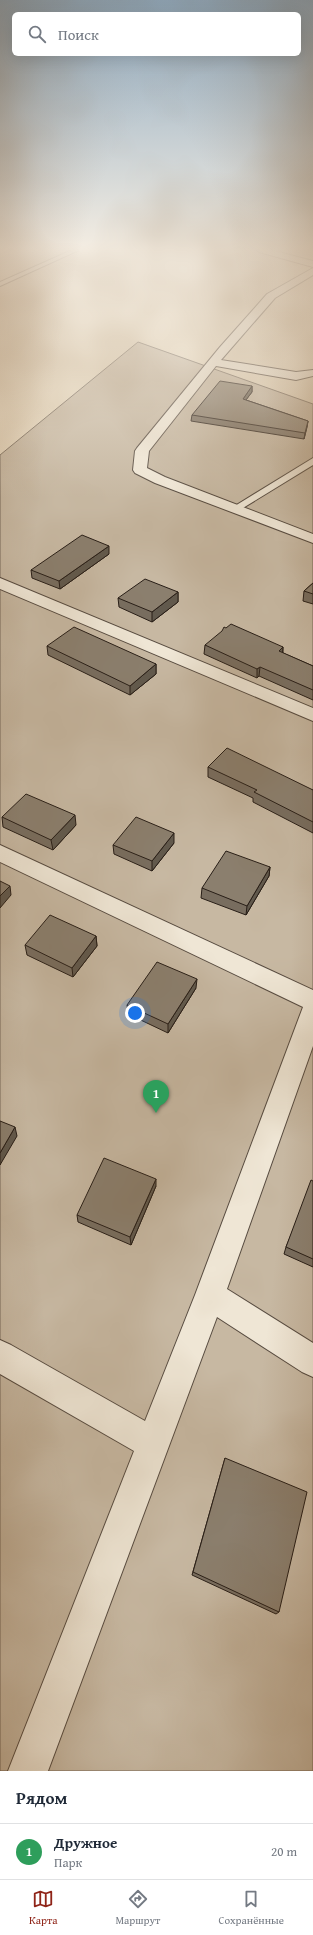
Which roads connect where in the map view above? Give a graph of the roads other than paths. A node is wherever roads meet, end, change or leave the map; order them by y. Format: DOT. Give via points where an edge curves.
graph roads {
  1 [pos="239,333"];
  2 [pos="214,362"];
  3 [pos="313,373"];
  4 [pos="313,461"];
  5 [pos="235,509"];
  6 [pos="313,539"];
  7 [pos="0,583"];
  8 [pos="313,715"];
  9 [pos="0,853"];
  10 [pos="313,1001"];
  11 [pos="313,1011"];
  12 [pos="210,1295"];
  13 [pos="0,1356"];
  14 [pos="313,1360"];
  15 [pos="152,1443"];
  16 [pos="28,1771"];
  1 -- 2 [label="street"];
  2 -- 3 [label="street" via="296,376"];
  2 -- 5 [label="street" via="142,451 140,470"];
  4 -- 5 [label="lane"];
  5 -- 6 [label="street"];
  7 -- 8 [label="street"];
  9 -- 10 [label="street"];
  11 -- 12 [label="street"];
  12 -- 14 [label="street"];
  12 -- 15 [label="street"];
  13 -- 15 [label="street"];
  15 -- 16 [label="street"];
}
